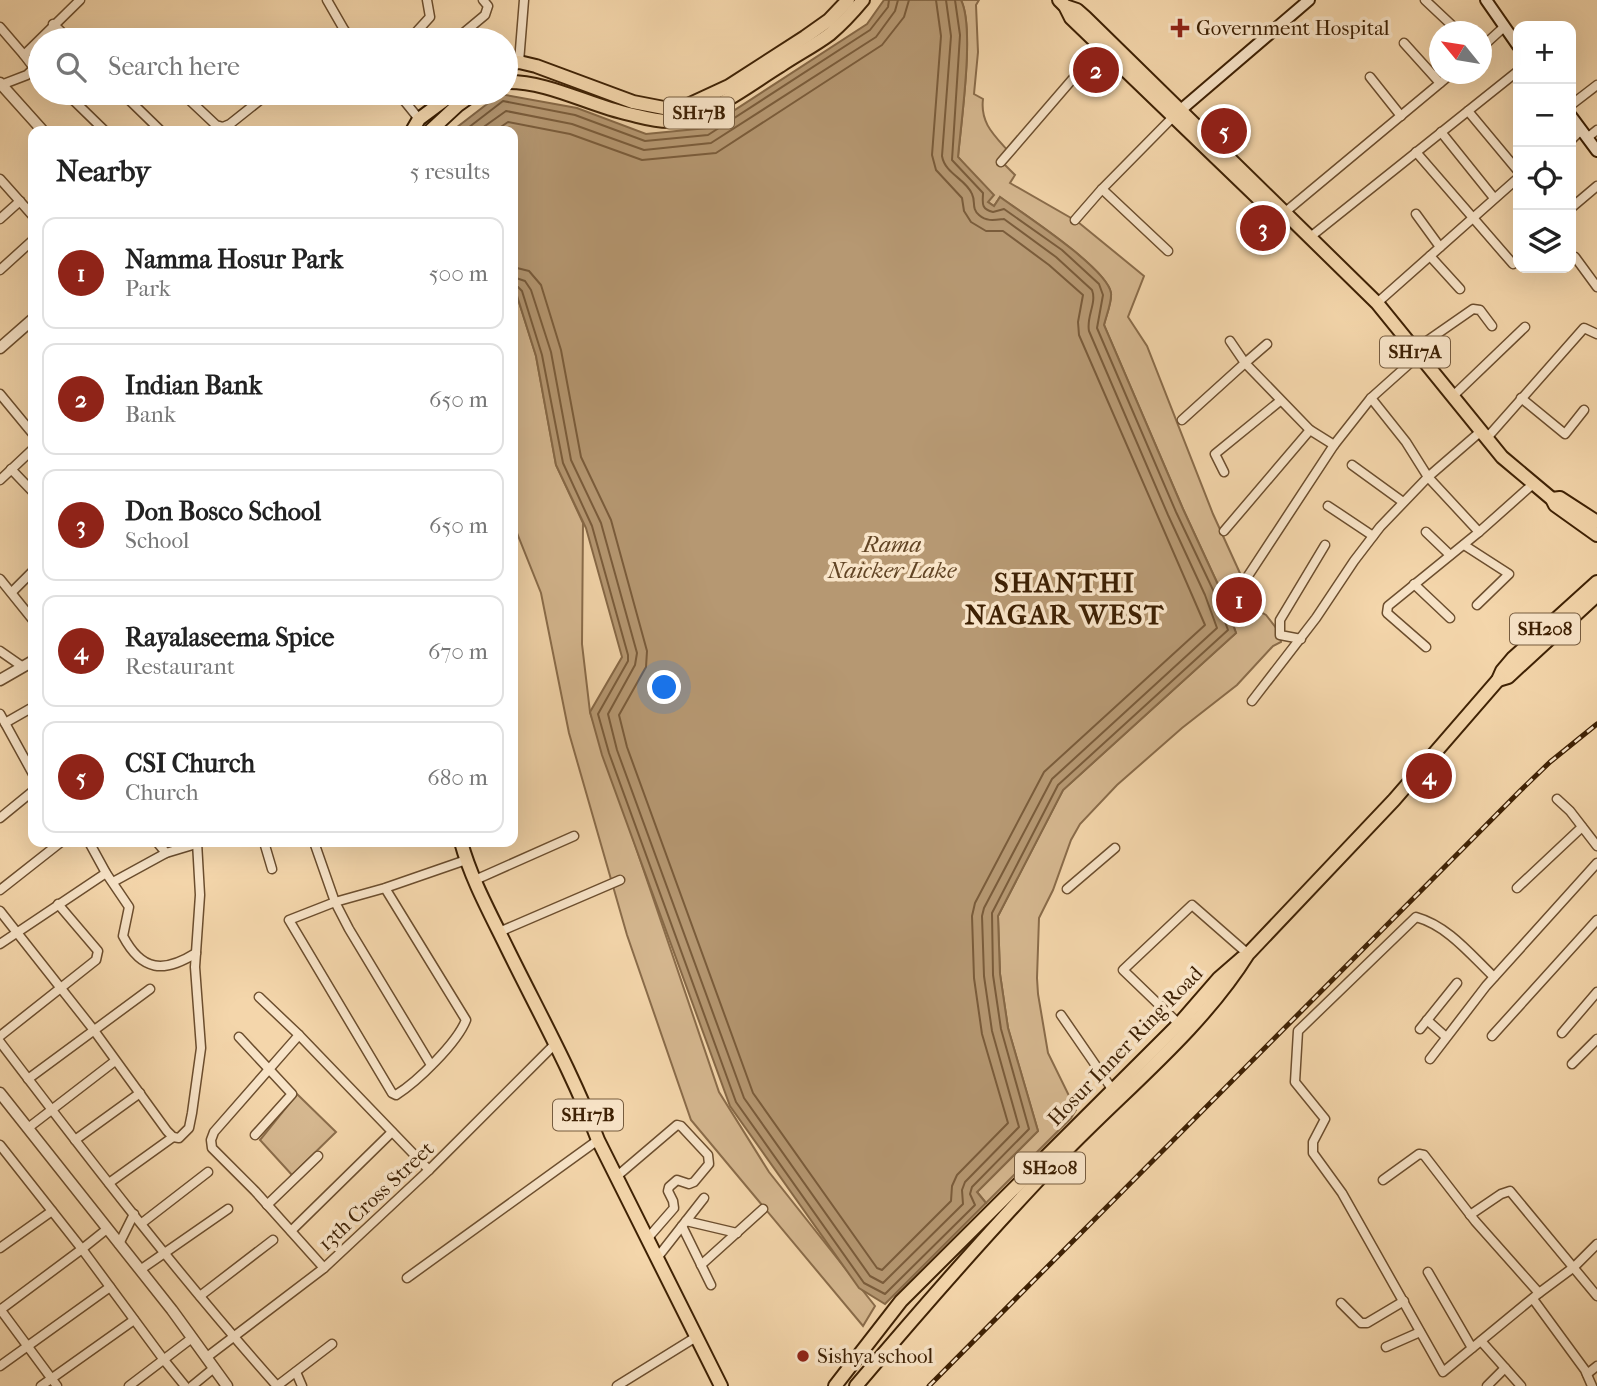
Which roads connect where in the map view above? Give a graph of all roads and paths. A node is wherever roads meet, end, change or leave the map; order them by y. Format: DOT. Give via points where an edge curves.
graph roads {
  1 [pos="80,0"];
  2 [pos="327,0"];
  3 [pos="427,0"];
  4 [pos="483,0"];
  5 [pos="524,0"];
  6 [pos="848,0"];
  7 [pos="863,0"];
  8 [pos="1302,0"];
  9 [pos="1309,0"];
  10 [pos="1425,0"];
  11 [pos="1486,0"];
  12 [pos="1062,3"];
  13 [pos="1447,21"];
  14 [pos="53,24"];
  15 [pos="0,27"];
  16 [pos="1504,27"];
  17 [pos="49,28"];
  18 [pos="57,28"];
  19 [pos="343,28"];
  20 [pos="420,28"];
  21 [pos="469,28"];
  22 [pos="518,32"];
  23 [pos="1492,38"];
  24 [pos="1513,39"];
  25 [pos="1404,43"];
  26 [pos="1101,46"];
  27 [pos="28,51"];
  28 [pos="24,55"];
  29 [pos="28,59"];
  30 [pos="518,65"];
  31 [pos="1429,71"];
  32 [pos="28,74"];
  33 [pos="1513,75"];
  34 [pos="1370,77"];
  35 [pos="518,82"];
  36 [pos="1,84"];
  37 [pos="1439,84"];
  38 [pos="1597,85"];
  39 [pos="1576,101"];
  40 [pos="79,105"];
  41 [pos="134,105"];
  42 [pos="195,105"];
  43 [pos="254,105"];
  44 [pos="408,105"];
  45 [pos="438,105"];
  46 [pos="458,105"];
  47 [pos="1180,110"];
  48 [pos="1468,111"];
  49 [pos="1401,116"];
  50 [pos="419,119"];
  51 [pos="1576,123"];
  52 [pos="39,126"];
  53 [pos="101,126"];
  54 [pos="156,126"];
  55 [pos="220,126"];
  56 [pos="225,126"];
  57 [pos="415,126"];
  58 [pos="435,126"];
  59 [pos="1597,130"];
  60 [pos="1441,132"];
  61 [pos="1584,134"];
  62 [pos="1576,138"];
  63 [pos="1597,151"];
  64 [pos="1416,152"];
  65 [pos="1001,162"];
  66 [pos="1513,165"];
  67 [pos="0,179"];
  68 [pos="1513,182"];
  69 [pos="1597,186"];
  70 [pos="1102,189"];
  71 [pos="1494,198"];
  72 [pos="20,201"];
  73 [pos="1576,204"];
  74 [pos="28,210"];
  75 [pos="1280,210"];
  76 [pos="1416,215"];
  77 [pos="1473,218"];
  78 [pos="0,219"];
  79 [pos="1075,220"];
  80 [pos="1309,238"];
  81 [pos="28,245"];
  82 [pos="1440,247"];
  83 [pos="1168,251"];
  84 [pos="1430,256"];
  85 [pos="1576,257"];
  86 [pos="1513,264"];
  87 [pos="0,270"];
  88 [pos="1597,287"];
  89 [pos="1460,289"];
  90 [pos="1377,303"];
  91 [pos="28,323"];
  92 [pos="1492,326"];
  93 [pos="1525,327"];
  94 [pos="1597,334"];
  95 [pos="1230,341"];
  96 [pos="1267,344"];
  97 [pos="0,348"];
  98 [pos="1416,353"];
  99 [pos="1245,363"];
  100 [pos="0,394"];
  101 [pos="1453,396"];
  102 [pos="1371,398"];
  103 [pos="1521,398"];
  104 [pos="1280,401"];
  105 [pos="1584,410"];
  106 [pos="1182,420"];
  107 [pos="28,428"];
  108 [pos="1310,430"];
  109 [pos="1483,435"];
  110 [pos="1334,445"];
  111 [pos="28,454"];
  112 [pos="1352,465"];
  113 [pos="11,469"];
  114 [pos="1224,472"];
  115 [pos="1428,477"];
  116 [pos="0,480"];
  117 [pos="1533,484"];
  118 [pos="28,487"];
  119 [pos="1552,499"];
  120 [pos="1403,502"];
  121 [pos="1328,506"];
  122 [pos="1597,522"];
  123 [pos="1223,531"];
  124 [pos="1426,532"];
  125 [pos="1479,532"];
  126 [pos="1597,535"];
  127 [pos="1373,536"];
  128 [pos="1325,545"];
  129 [pos="1464,545"];
  130 [pos="1450,555"];
  131 [pos="28,576"];
  132 [pos="0,579"];
  133 [pos="1244,582"];
  134 [pos="1597,582"];
  135 [pos="1414,584"];
  136 [pos="12,592"];
  137 [pos="1597,595"];
  138 [pos="1477,605"];
  139 [pos="28,613"];
  140 [pos="1450,618"];
  141 [pos="1301,639"];
  142 [pos="1426,647"];
  143 [pos="0,651"];
  144 [pos="28,664"];
  145 [pos="23,667"];
  146 [pos="0,680"];
  147 [pos="1498,680"];
  148 [pos="1252,701"];
  149 [pos="28,709"];
  150 [pos="2,718"];
  151 [pos="28,756"];
  152 [pos="28,796"];
  153 [pos="1557,799"];
  154 [pos="0,818"];
  155 [pos="1582,827"];
  156 [pos="574,836"];
  157 [pos="1597,846"];
  158 [pos="55,847"];
  159 [pos="92,847"];
  160 [pos="161,847"];
  161 [pos="184,847"];
  162 [pos="196,847"];
  163 [pos="265,847"];
  164 [pos="316,847"];
  165 [pos="462,847"];
  166 [pos="1115,848"];
  167 [pos="166,853"];
  168 [pos="466,860"];
  169 [pos="1597,863"];
  170 [pos="272,869"];
  171 [pos="106,873"];
  172 [pos="475,880"];
  173 [pos="620,880"];
  174 [pos="113,882"];
  175 [pos="385,888"];
  176 [pos="1517,888"];
  177 [pos="1067,889"];
  178 [pos="0,890"];
  179 [pos="335,902"];
  180 [pos="58,904"];
  181 [pos="0,911"];
  182 [pos="1597,920"];
  183 [pos="16,932"];
  184 [pos="499,932"];
  185 [pos="0,944"];
  186 [pos="196,953"];
  187 [pos="1248,954"];
  188 [pos="1494,977"];
  189 [pos="1457,983"];
  190 [pos="61,988"];
  191 [pos="150,989"];
  192 [pos="1597,992"];
  193 [pos="259,997"];
  194 [pos="1061,1015"];
  195 [pos="1427,1020"];
  196 [pos="1179,1024"];
  197 [pos="93,1029"];
  198 [pos="1420,1029"];
  199 [pos="1562,1033"];
  200 [pos="299,1035"];
  201 [pos="0,1036"];
  202 [pos="1492,1036"];
  203 [pos="1446,1037"];
  204 [pos="239,1038"];
  205 [pos="1597,1040"];
  206 [pos="0,1042"];
  207 [pos="555,1044"];
  208 [pos="1430,1059"];
  209 [pos="116,1061"];
  210 [pos="431,1065"];
  211 [pos="1572,1065"];
  212 [pos="268,1069"];
  213 [pos="28,1079"];
  214 [pos="1112,1089"];
  215 [pos="0,1093"];
  216 [pos="140,1093"];
  217 [pos="51,1110"];
  218 [pos="28,1128"];
  219 [pos="392,1132"];
  220 [pos="255,1135"];
  221 [pos="173,1137"];
  222 [pos="75,1140"];
  223 [pos="597,1140"];
  224 [pos="0,1145"];
  225 [pos="318,1156"];
  226 [pos="429,1170"];
  227 [pos="208,1172"];
  228 [pos="616,1177"];
  229 [pos="1383,1180"];
  230 [pos="109,1183"];
  231 [pos="704,1198"];
  232 [pos="267,1205"];
  233 [pos="228,1209"];
  234 [pos="763,1209"];
  235 [pos="52,1211"];
  236 [pos="134,1214"];
  237 [pos="1470,1215"];
  238 [pos="142,1223"];
  239 [pos="684,1224"];
  240 [pos="107,1229"];
  241 [pos="290,1231"];
  242 [pos="737,1233"];
  243 [pos="647,1239"];
  244 [pos="273,1240"];
  245 [pos="119,1244"];
  246 [pos="1597,1244"];
  247 [pos="0,1248"];
  248 [pos="82,1249"];
  249 [pos="165,1252"];
  250 [pos="657,1258"];
  251 [pos="701,1265"];
  252 [pos="324,1268"];
  253 [pos="1574,1268"];
  254 [pos="140,1270"];
  255 [pos="1428,1272"];
  256 [pos="407,1278"];
  257 [pos="711,1285"];
  258 [pos="110,1287"];
  259 [pos="200,1296"];
  260 [pos="1536,1296"];
  261 [pos="1597,1296"];
  262 [pos="1404,1301"];
  263 [pos="1341,1303"];
  264 [pos="0,1309"];
  265 [pos="135,1320"];
  266 [pos="1420,1332"];
  267 [pos="696,1336"];
  268 [pos="234,1337"];
  269 [pos="192,1338"];
  270 [pos="1481,1340"];
  271 [pos="332,1343"];
  272 [pos="28,1347"];
  273 [pos="1386,1347"];
  274 [pos="1472,1348"];
  275 [pos="863,1350"];
  276 [pos="207,1357"];
  277 [pos="164,1360"];
  278 [pos="877,1361"];
  279 [pos="0,1366"];
  280 [pos="1597,1366"];
  281 [pos="214,1368"];
  282 [pos="1505,1368"];
  283 [pos="296,1372"];
  284 [pos="1587,1374"];
  285 [pos="54,1382"];
  286 [pos="41,1386"];
  287 [pos="129,1386"];
  288 [pos="185,1386"];
  289 [pos="192,1386"];
  290 [pos="227,1386"];
  291 [pos="277,1386"];
  292 [pos="303,1386"];
  293 [pos="617,1386"];
  294 [pos="721,1386"];
  295 [pos="835,1386"];
  296 [pos="856,1386"];
  297 [pos="1487,1386"];
  298 [pos="1521,1386"];
  299 [pos="1592,1386"];
  1 -- 14 [label="street"];
  2 -- 19 [label="street"];
  3 -- 20 [label="street" via="430,17"];
  4 -- 21 [label="street" via="488,6 485,15"];
  5 -- 22 [label="street"];
  6 -- 30 [label="main road, SH17B" via="805,37 729,86 688,105 664,108 633,102"];
  7 -- 35 [label="main road, SH17B" via="828,36 694,116 670,121 627,114"];
  8 -- 47 [label="main road" via="1190,95"];
  9 -- 47 [label="main road"];
  10 -- 13 [label="street"];
  11 -- 16 [label="main road"];
  12 -- 26 [label="main road, SH17A" via="1070,18"];
  12 -- 47 [label="main road, SH17A" via="1077,10"];
  14 -- 17 [label="street"];
  14 -- 18 [label="street"];
  15 -- 28 [label="street"];
  16 -- 23 [label="street"];
  16 -- 24 [label="main road"];
  25 -- 31 [label="street"];
  26 -- 47 [label="main road, SH17A"];
  26 -- 65 [label="street"];
  27 -- 28 [label="street"];
  28 -- 29 [label="street"];
  32 -- 36 [label="street"];
  33 -- 48 [label="street"];
  34 -- 49 [label="street"];
  36 -- 52 [label="street"];
  37 -- 49 [label="street"];
  38 -- 39 [label="street"];
  40 -- 53 [label="street"];
  41 -- 54 [label="street"];
  42 -- 55 [label="street"];
  43 -- 56 [label="street"];
  44 -- 50 [label="street"];
  45 -- 50 [label="main road"];
  46 -- 58 [label="main road"];
  47 -- 70 [label="street"];
  47 -- 75 [label="main road, SH17A" via="1264,203"];
  48 -- 60 [label="street"];
  48 -- 66 [label="street"];
  49 -- 75 [label="street"];
  50 -- 57 [label="main road"];
  51 -- 61 [label="main road"];
  59 -- 61 [label="street"];
  60 -- 64 [label="street"];
  60 -- 71 [label="street"];
  61 -- 62 [label="street"];
  61 -- 63 [label="main road"];
  64 -- 77 [label="street"];
  64 -- 80 [label="street"];
  67 -- 72 [label="street"];
  68 -- 71 [label="street"];
  69 -- 73 [label="street"];
  70 -- 79 [label="street"];
  70 -- 83 [label="street"];
  71 -- 77 [label="street"];
  72 -- 74 [label="street"];
  72 -- 78 [label="street"];
  75 -- 80 [label="main road, SH17A"];
  76 -- 82 [label="street"];
  77 -- 82 [label="street"];
  77 -- 86 [label="street"];
  80 -- 90 [label="main road, SH17A"];
  81 -- 87 [label="street"];
  82 -- 84 [label="street"];
  84 -- 89 [label="street"];
  84 -- 90 [label="street"];
  85 -- 88 [label="street"];
  90 -- 98 [label="main road, SH17A"];
  91 -- 97 [label="street"];
  92 -- 98 [label="street" via="1480,310 1473,309"];
  93 -- 101 [label="street"];
  94 -- 103 [label="street" via="1584,328"];
  95 -- 99 [label="street"];
  96 -- 99 [label="street"];
  98 -- 101 [label="main road, SH17A"];
  98 -- 102 [label="street"];
  99 -- 104 [label="street"];
  99 -- 106 [label="street"];
  100 -- 107 [label="street"];
  101 -- 109 [label="main road, SH17A"];
  102 -- 110 [label="street"];
  102 -- 115 [label="street"];
  103 -- 105 [label="street" via="1568,437"];
  103 -- 109 [label="street"];
  104 -- 108 [label="street"];
  104 -- 114 [label="street" via="1215,454"];
  108 -- 110 [label="street"];
  108 -- 123 [label="street"];
  109 -- 115 [label="street"];
  109 -- 117 [label="main road, SH17A"];
  110 -- 133 [label="street"];
  111 -- 113 [label="street"];
  112 -- 120 [label="street"];
  113 -- 116 [label="street"];
  113 -- 118 [label="street"];
  115 -- 120 [label="street"];
  115 -- 125 [label="street"];
  117 -- 119 [label="main road, SH17A"];
  117 -- 125 [label="street"];
  119 -- 122 [label="main road, SH17A" via="1560,498"];
  119 -- 126 [label="main road, SH17A"];
  120 -- 127 [label="street"];
  121 -- 127 [label="street"];
  124 -- 130 [label="street"];
  125 -- 129 [label="street"];
  127 -- 141 [label="street"];
  128 -- 141 [label="street" via="1280,620 1280,635"];
  129 -- 130 [label="street"];
  129 -- 138 [label="street" via="1509,574"];
  130 -- 135 [label="street"];
  131 -- 136 [label="street"];
  132 -- 136 [label="street"];
  134 -- 147 [label="main road, Hosur Inner Ring Road / SH208" via="1513,657"];
  135 -- 140 [label="street"];
  135 -- 142 [label="street" via="1386,610"];
  136 -- 139 [label="street"];
  137 -- 147 [label="main road, Hosur Inner Ring Road / SH208" via="1508,677"];
  141 -- 148 [label="street"];
  143 -- 145 [label="street"];
  144 -- 145 [label="street"];
  145 -- 146 [label="street"];
  147 -- 187 [label="main road, Hosur Inner Ring Road / SH208" via="1394,800"];
  149 -- 150 [label="street"];
  150 -- 151 [label="street"];
  152 -- 154 [label="street"];
  153 -- 155 [label="street"];
  155 -- 157 [label="street"];
  155 -- 176 [label="street"];
  156 -- 172 [label="street"];
  158 -- 178 [label="street"];
  159 -- 171 [label="street"];
  160 -- 167 [label="street"];
  161 -- 167 [label="street"];
  162 -- 186 [label="street" via="200,895"];
  163 -- 170 [label="street"];
  164 -- 179 [label="street"];
  165 -- 168 [label="main road, SH17B"];
  166 -- 177 [label="street"];
  167 -- 174 [label="street"];
  168 -- 172 [label="main road, SH17B"];
  168 -- 175 [label="street"];
  169 -- 188 [label="street"];
  171 -- 174 [label="street"];
  171 -- 180 [label="street"];
  172 -- 184 [label="main road, SH17B"];
  173 -- 184 [label="street"];
  174 -- 186 [label="street" via="129,907 123,936 134,953 156,967 170,966"];
  175 -- 179 [label="street"];
  175 -- 210 [label="street" via="466,1020"];
  179 -- 210 [label="street"];
  179 -- 210 [label="street" via="289,920 394,1095"];
  180 -- 183 [label="street"];
  180 -- 190 [label="street" via="99,956"];
  181 -- 183 [label="street"];
  182 -- 202 [label="street"];
  183 -- 185 [label="street"];
  183 -- 190 [label="street"];
  184 -- 207 [label="main road, SH17B"];
  186 -- 221 [label="street" via="201,1048 189,1128 179,1138"];
  187 -- 196 [label="main road, Hosur Inner Ring Road / SH208" via="1219,978"];
  187 -- 196 [label="street" via="1192,905 1123,970"];
  187 -- 278 [label="main road, Hosur Inner Ring Road / SH208" via="1231,982 1166,1054 1062,1155"];
  188 -- 203 [label="street"];
  188 -- 262 [label="street" via="1452,936 1430,920 1416,917 1298,1031 1295,1082 1325,1119 1313,1142 1313,1153 1342,1193"];
  189 -- 195 [label="street"];
  190 -- 197 [label="street"];
  190 -- 201 [label="street"];
  191 -- 197 [label="street"];
  192 -- 199 [label="street"];
  193 -- 200 [label="street"];
  194 -- 214 [label="street"];
  195 -- 198 [label="street"];
  195 -- 203 [label="street"];
  196 -- 214 [label="main road, Hosur Inner Ring Road / SH208"];
  197 -- 209 [label="street"];
  197 -- 213 [label="street"];
  200 -- 212 [label="street"];
  200 -- 219 [label="street"];
  203 -- 208 [label="street"];
  204 -- 212 [label="street"];
  205 -- 211 [label="street"];
  206 -- 213 [label="street"];
  207 -- 223 [label="main road, SH17B"];
  207 -- 226 [label="street, 13th Cross Street"];
  209 -- 216 [label="street"];
  209 -- 217 [label="street"];
  212 -- 220 [label="street" via="292,1094"];
  212 -- 232 [label="street" via="211,1140 212,1148"];
  213 -- 217 [label="street"];
  214 -- 275 [label="main road, Hosur Inner Ring Road / SH208" via="901,1301"];
  215 -- 218 [label="street"];
  216 -- 221 [label="street"];
  216 -- 222 [label="street"];
  217 -- 218 [label="street"];
  217 -- 222 [label="street"];
  218 -- 240 [label="street"];
  219 -- 226 [label="street"];
  219 -- 241 [label="street"];
  221 -- 230 [label="street"];
  222 -- 230 [label="street"];
  223 -- 228 [label="main road, SH17B"];
  223 -- 256 [label="street"];
  224 -- 235 [label="street"];
  225 -- 232 [label="street"];
  226 -- 252 [label="street, 13th Cross Street"];
  227 -- 238 [label="street"];
  228 -- 243 [label="main road, SH17B"];
  228 -- 243 [label="street" via="677,1125 708,1155 709,1164 694,1182 677,1180 669,1187 674,1208"];
  229 -- 237 [label="street" via="1424,1155"];
  230 -- 236 [label="street"];
  231 -- 239 [label="street"];
  232 -- 241 [label="street"];
  233 -- 249 [label="street"];
  234 -- 242 [label="street"];
  235 -- 247 [label="street"];
  235 -- 248 [label="street"];
  236 -- 238 [label="street"];
  236 -- 245 [label="street"];
  237 -- 253 [label="street" via="1510,1191"];
  237 -- 260 [label="street"];
  238 -- 249 [label="street"];
  239 -- 242 [label="street"];
  239 -- 250 [label="street"];
  239 -- 251 [label="street"];
  240 -- 245 [label="street"];
  240 -- 248 [label="street"];
  241 -- 252 [label="street"];
  242 -- 251 [label="street"];
  243 -- 250 [label="main road, SH17B"];
  244 -- 259 [label="street"];
  245 -- 254 [label="street"];
  246 -- 253 [label="street"];
  248 -- 258 [label="street"];
  248 -- 264 [label="street"];
  249 -- 254 [label="street"];
  249 -- 259 [label="street"];
  250 -- 267 [label="main road, SH17B"];
  251 -- 257 [label="street"];
  252 -- 268 [label="street, 13th Cross Street"];
  253 -- 260 [label="street"];
  253 -- 261 [label="street"];
  254 -- 269 [label="street"];
  255 -- 274 [label="street"];
  258 -- 265 [label="street"];
  258 -- 272 [label="street"];
  259 -- 268 [label="street"];
  260 -- 270 [label="street"];
  260 -- 284 [label="street"];
  262 -- 263 [label="street" via="1367,1323 1361,1323"];
  262 -- 266 [label="street"];
  264 -- 272 [label="street"];
  265 -- 277 [label="street"];
  265 -- 285 [label="street"];
  266 -- 273 [label="street"];
  266 -- 274 [label="street" via="1443,1371"];
  267 -- 293 [label="street"];
  267 -- 294 [label="main road, SH17B"];
  268 -- 276 [label="street, 13th Cross Street"];
  268 -- 291 [label="street"];
  269 -- 276 [label="street"];
  269 -- 277 [label="street"];
  270 -- 274 [label="street"];
  270 -- 282 [label="street"];
  271 -- 283 [label="street"];
  272 -- 279 [label="street"];
  272 -- 285 [label="street"];
  275 -- 278 [label="main road"];
  275 -- 295 [label="main road, Hosur Inner Ring Road / SH208"];
  276 -- 281 [label="street"];
  277 -- 287 [label="street"];
  277 -- 288 [label="street"];
  278 -- 296 [label="main road, Hosur Inner Ring Road / SH208"];
  280 -- 284 [label="street"];
  281 -- 289 [label="street"];
  281 -- 290 [label="street"];
  282 -- 297 [label="street"];
  282 -- 298 [label="street"];
  283 -- 291 [label="street"];
  283 -- 292 [label="street"];
  284 -- 299 [label="street"];
  285 -- 286 [label="street"];
}
